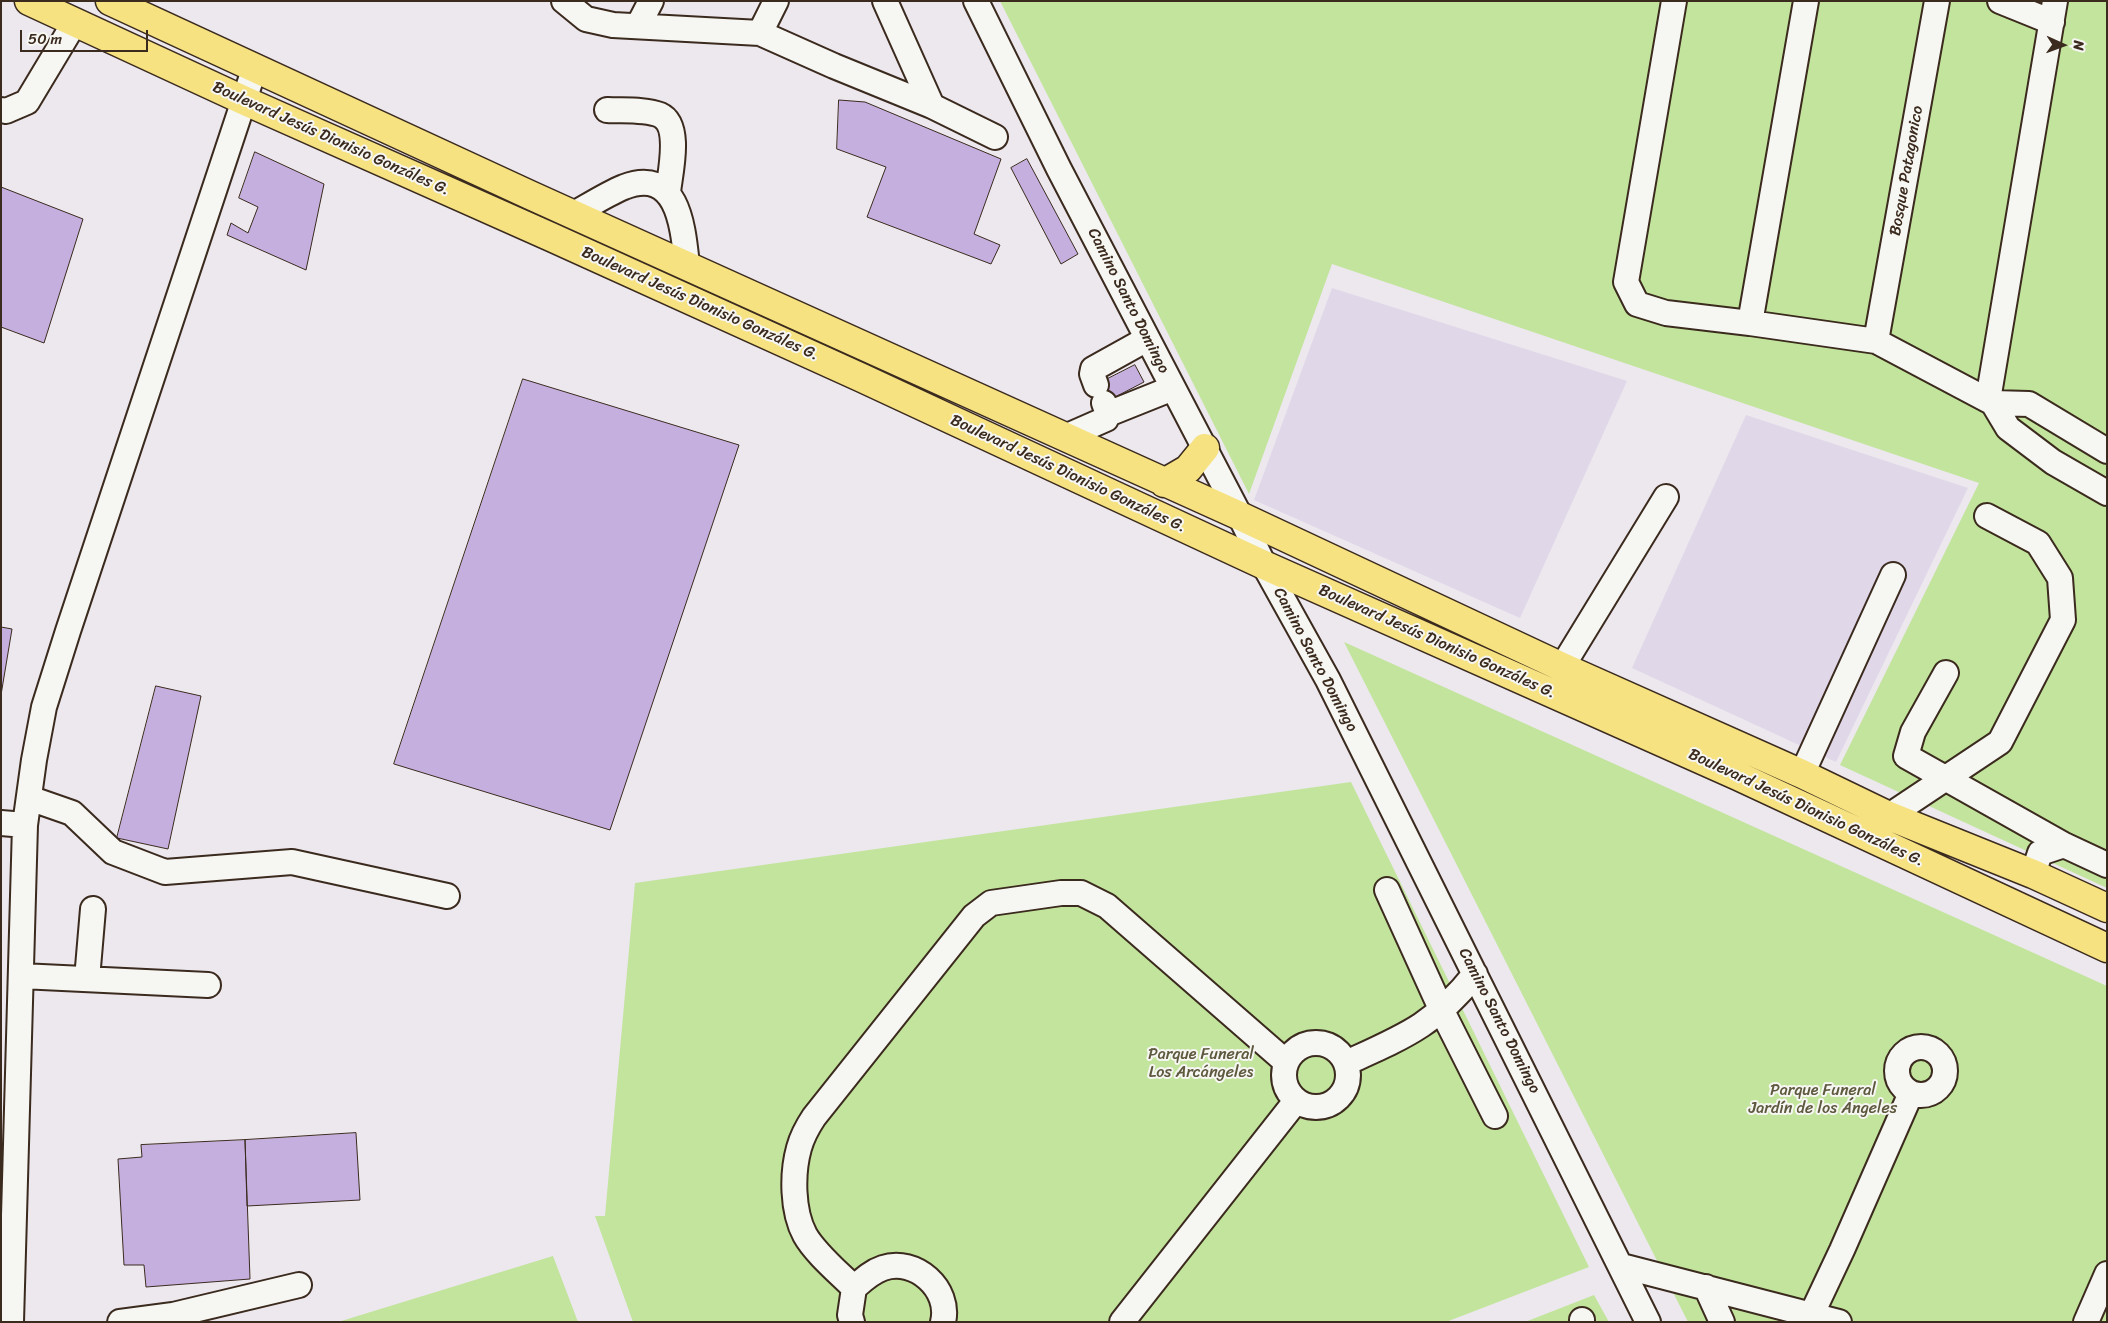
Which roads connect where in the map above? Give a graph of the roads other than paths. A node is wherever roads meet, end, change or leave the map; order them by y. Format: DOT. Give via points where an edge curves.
graph roads {
  1 [pos="29,1"];
  2 [pos="110,1"];
  3 [pos="564,1"];
  4 [pos="651,1"];
  5 [pos="776,1"];
  6 [pos="885,1"];
  7 [pos="976,1"];
  8 [pos="1674,1"];
  9 [pos="1806,1"];
  10 [pos="1937,1"];
  11 [pos="2000,1"];
  12 [pos="2053,11"];
  13 [pos="74,22"];
  14 [pos="638,26"];
  15 [pos="760,33"];
  16 [pos="255,67"];
  17 [pos="243,100"];
  18 [pos="932,106"];
  19 [pos="1,110"];
  20 [pos="606,110"];
  21 [pos="995,137"];
  22 [pos="668,192"];
  23 [pos="574,214"];
  24 [pos="686,265"];
  25 [pos="1750,322"];
  26 [pos="1147,339"];
  27 [pos="1876,341"];
  28 [pos="1173,388"];
  29 [pos="1103,400"];
  30 [pos="1990,402"];
  31 [pos="1065,438"];
  32 [pos="1205,448"];
  33 [pos="2107,450"];
  34 [pos="1164,483"];
  35 [pos="2107,493"];
  36 [pos="1666,497"];
  37 [pos="1240,516"];
  38 [pos="1987,516"];
  39 [pos="1264,565"];
  40 [pos="1893,575"];
  41 [pos="1562,668"];
  42 [pos="1946,673"];
  43 [pos="1802,774"];
  44 [pos="1945,779"];
  45 [pos="29,798"];
  46 [pos="1889,816"];
  47 [pos="1,823"];
  48 [pos="25,825"];
  49 [pos="2064,845"];
  50 [pos="2107,865"];
  51 [pos="2033,874"];
  52 [pos="1387,890"];
  53 [pos="447,896"];
  54 [pos="2107,908"];
  55 [pos="92,909"];
  56 [pos="2107,948"];
  57 [pos="1475,974"];
  58 [pos="21,976"];
  59 [pos="87,979"];
  60 [pos="208,985"];
  61 [pos="1442,1011"];
  62 [pos="10,1038"];
  63 [pos="1286,1062"];
  64 [pos="1346,1063"];
  65 [pos="1911,1093"];
  66 [pos="1296,1101"];
  67 [pos="1495,1116"];
  68 [pos="1622,1266"];
  69 [pos="2107,1274"];
  70 [pos="299,1285"];
  71 [pos="1706,1287"];
  72 [pos="854,1288"];
  73 [pos="1809,1318"];
  74 [pos="11,1322"];
  75 [pos="120,1322"];
  76 [pos="852,1322"];
  77 [pos="943,1322"];
  78 [pos="1122,1322"];
  79 [pos="1648,1322"];
  80 [pos="1722,1322"];
  81 [pos="1839,1322"];
  82 [pos="2086,1322"];
  1 -- 13 [label="main road, Boulevard Jesús Dionisio Gonzáles G."];
  2 -- 16 [label="main road, Boulevard Jesús Dionisio Gonzáles G."];
  3 -- 14 [label="street" via="586,18 613,25"];
  4 -- 14 [label="street"];
  5 -- 15 [label="street"];
  6 -- 18 [label="street"];
  7 -- 26 [label="street, Camino Santo Domingo"];
  8 -- 25 [label="street" via="1626,282 1637,304 1666,314"];
  9 -- 25 [label="street"];
  10 -- 27 [label="street, Bosque Patagonico"];
  11 -- 12 [label="street"];
  12 -- 30 [label="street"];
  13 -- 17 [label="main road, Boulevard Jesús Dionisio Gonzáles G."];
  13 -- 19 [label="street" via="27,102"];
  14 -- 15 [label="street"];
  15 -- 18 [label="street"];
  16 -- 17 [label="street"];
  16 -- 23 [label="main road, Boulevard Jesús Dionisio Gonzáles G."];
  17 -- 39 [label="main road, Boulevard Jesús Dionisio Gonzáles G." via="844,370"];
  17 -- 45 [label="street" via="44,707"];
  18 -- 21 [label="street"];
  20 -- 22 [label="street" via="649,113 667,120 673,134"];
  22 -- 23 [label="street" via="648,184 625,186"];
  22 -- 24 [label="street" via="680,220"];
  23 -- 24 [label="main road, Boulevard Jesús Dionisio Gonzáles G."];
  24 -- 31 [label="main road, Boulevard Jesús Dionisio Gonzáles G."];
  25 -- 27 [label="street"];
  26 -- 28 [label="street, Camino Santo Domingo"];
  26 -- 29 [label="street" via="1092,369"];
  27 -- 30 [label="street"];
  28 -- 29 [label="street"];
  28 -- 32 [label="street, Camino Santo Domingo"];
  29 -- 31 [label="street" via="1104,421"];
  30 -- 33 [label="street" via="2030,404"];
  30 -- 35 [label="street" via="2008,428 2053,462"];
  31 -- 34 [label="main road, Boulevard Jesús Dionisio Gonzáles G."];
  32 -- 34 [label="main road" via="1188,469"];
  32 -- 37 [label="street, Camino Santo Domingo"];
  34 -- 37 [label="main road, Boulevard Jesús Dionisio Gonzáles G."];
  36 -- 41 [label="street"];
  37 -- 39 [label="street, Camino Santo Domingo"];
  37 -- 41 [label="main road, Boulevard Jesús Dionisio Gonzáles G."];
  38 -- 44 [label="street" via="2038,543 2060,578 2063,620 2000,742"];
  39 -- 56 [label="main road, Boulevard Jesús Dionisio Gonzáles G." via="1738,776"];
  39 -- 57 [label="street, Camino Santo Domingo" via="1328,680"];
  40 -- 43 [label="street"];
  41 -- 43 [label="main road, Boulevard Jesús Dionisio Gonzáles G."];
  42 -- 44 [label="street" via="1913,732 1906,756"];
  43 -- 46 [label="main road, Boulevard Jesús Dionisio Gonzáles G."];
  44 -- 46 [label="street"];
  44 -- 49 [label="street"];
  45 -- 48 [label="street"];
  45 -- 53 [label="street" via="72,813 113,852 165,872 292,862"];
  46 -- 51 [label="main road, Boulevard Jesús Dionisio Gonzáles G."];
  47 -- 48 [label="street"];
  48 -- 58 [label="street"];
  49 -- 50 [label="street"];
  49 -- 51 [label="street" via="2040,853"];
  51 -- 54 [label="main road, Boulevard Jesús Dionisio Gonzáles G."];
  52 -- 61 [label="street"];
  55 -- 59 [label="street"];
  57 -- 61 [label="street"];
  57 -- 68 [label="street, Camino Santo Domingo"];
  58 -- 59 [label="street"];
  58 -- 62 [label="street"];
  59 -- 60 [label="street"];
  61 -- 64 [label="street" via="1407,1035"];
  61 -- 67 [label="street"];
  62 -- 74 [label="street"];
  63 -- 64 [label="street" via="1292,1052 1311,1042 1332,1046"];
  63 -- 66 [label="street" via="1285,1083"];
  63 -- 72 [label="street" via="1108,906 1081,893 991,903 974,916 820,1109 799,1147 796,1202 804,1234"];
  64 -- 66 [label="street" via="1347,1083 1336,1101 1316,1108"];
  65 -- 73 [label="street"];
  66 -- 78 [label="street"];
  68 -- 71 [label="street"];
  68 -- 79 [label="street, Camino Santo Domingo"];
  69 -- 82 [label="street"];
  70 -- 75 [label="street" via="173,1315"];
  71 -- 73 [label="street"];
  71 -- 80 [label="street"];
  72 -- 76 [label="street"];
  72 -- 77 [label="street" via="870,1274 884,1268 914,1269 937,1287 943,1301"];
  73 -- 81 [label="street"];
}
